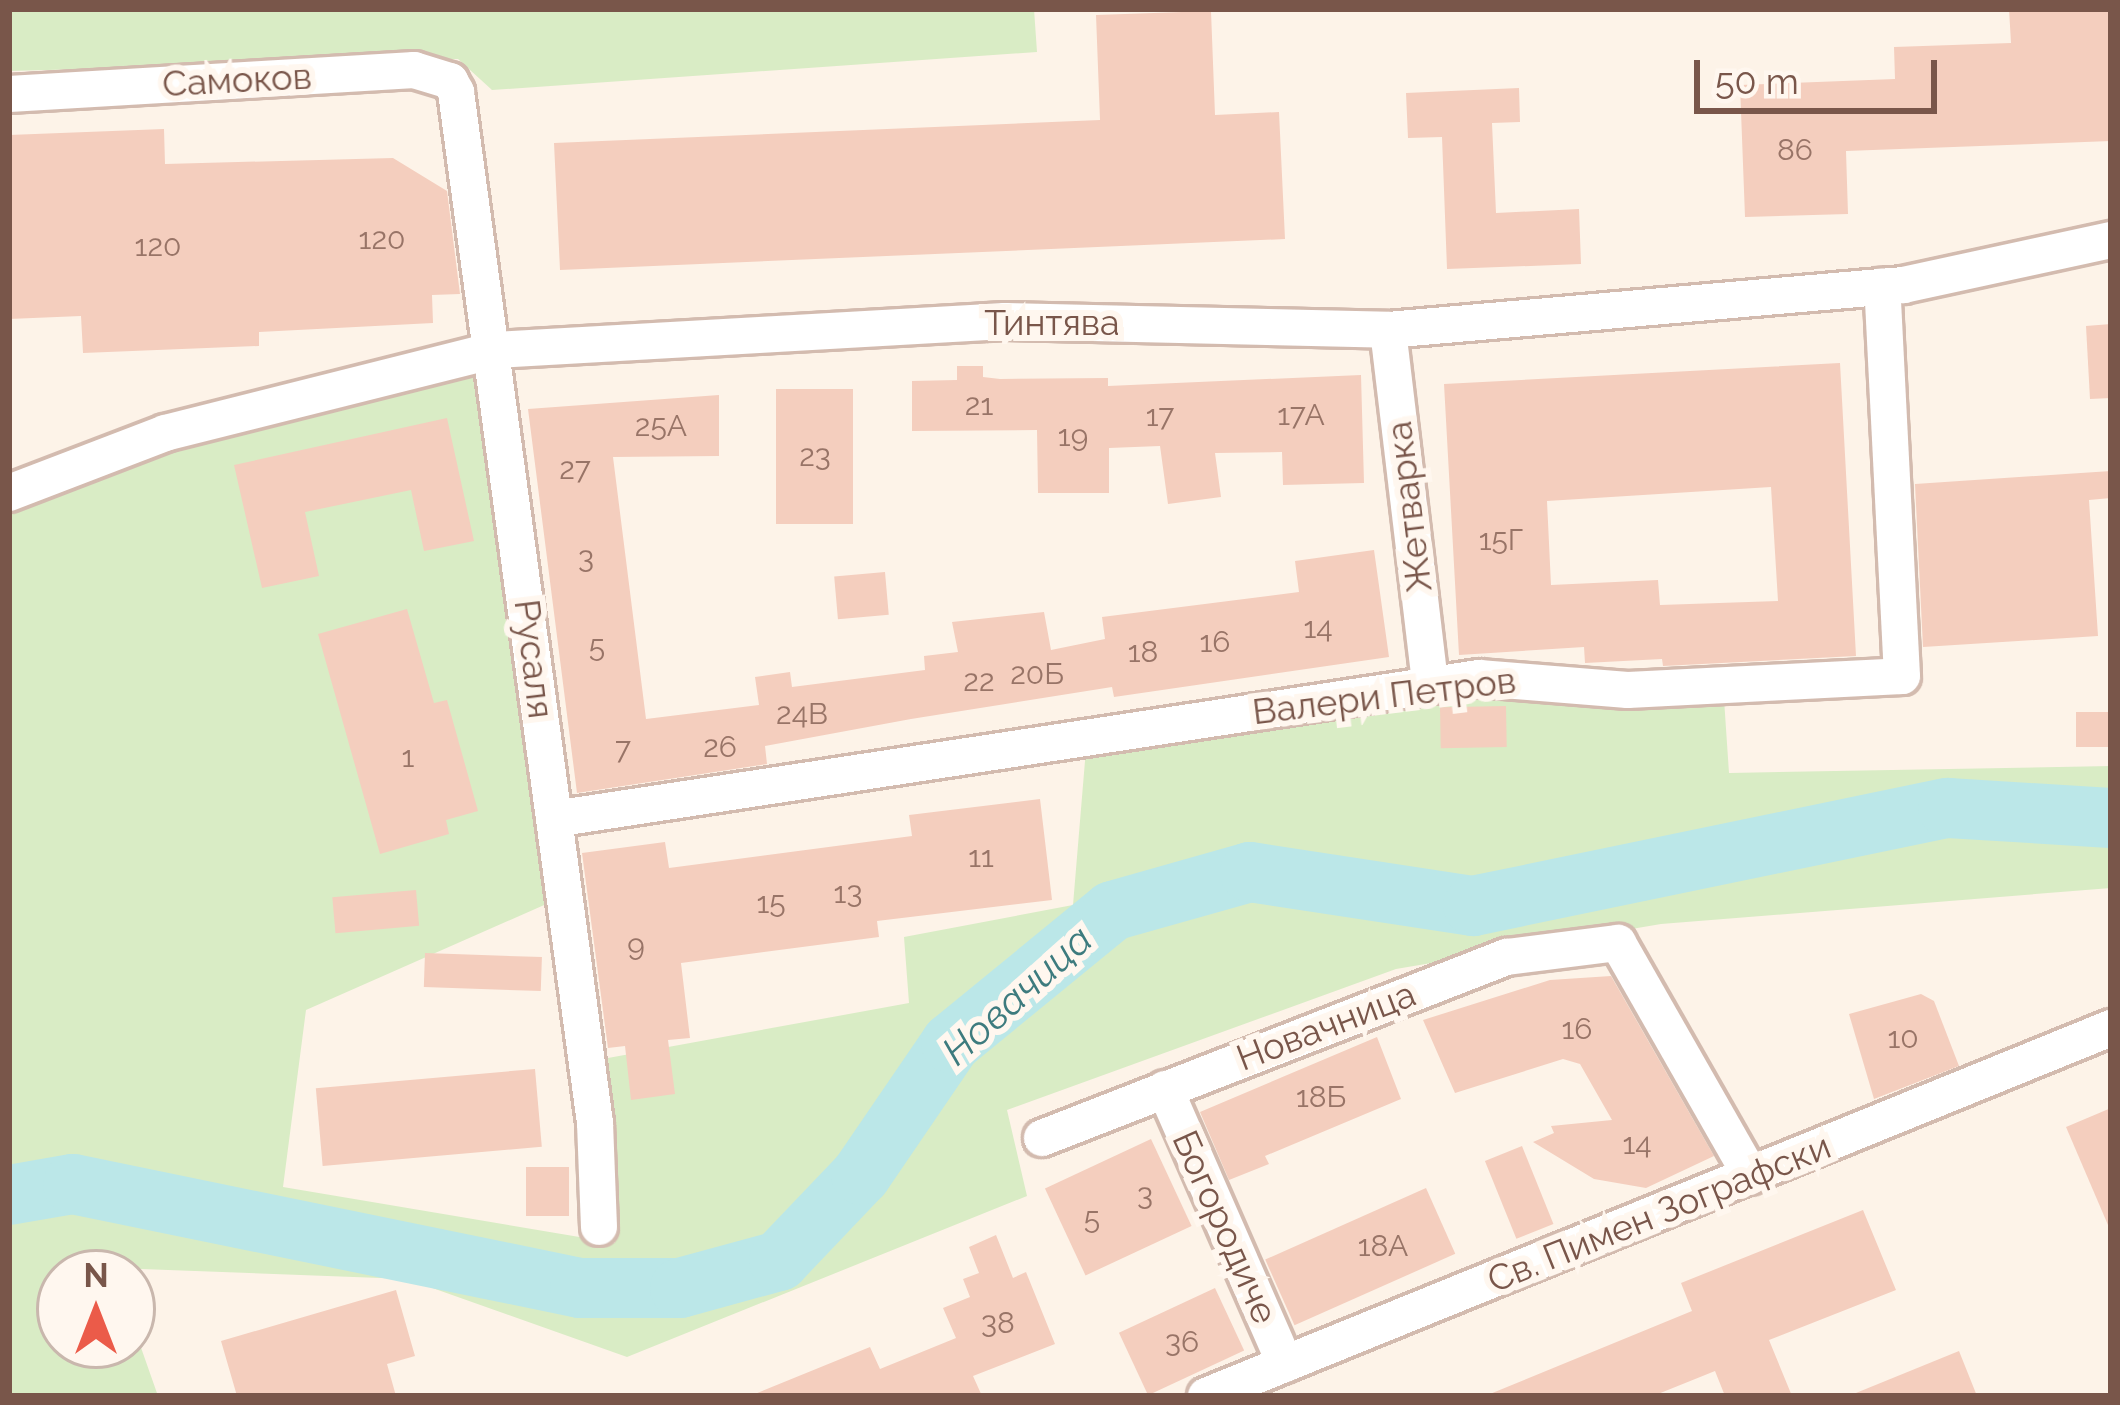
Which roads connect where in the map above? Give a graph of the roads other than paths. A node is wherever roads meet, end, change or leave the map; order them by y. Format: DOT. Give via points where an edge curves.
graph roads {
  1 [pos="456,92"];
  2 [pos="9,94"];
  3 [pos="2111,240"];
  4 [pos="1882,287"];
  5 [pos="1388,330"];
  6 [pos="495,350"];
  7 [pos="9,493"];
  8 [pos="1430,684"];
  9 [pos="554,819"];
  10 [pos="2111,1028"];
  11 [pos="1165,1089"];
  12 [pos="1042,1138"];
  13 [pos="1751,1176"];
  14 [pos="599,1227"];
  15 [pos="1285,1364"];
  16 [pos="1206,1396"];
  1 -- 2 [label="street, Самоков" via="450,81 414,70"];
  1 -- 6 [label="street, Русаля"];
  3 -- 4 [label="street, Тинтява"];
  4 -- 5 [label="street, Тинтява"];
  4 -- 8 [label="street, Валери Петров" via="1902,676 1628,690 1515,676"];
  5 -- 6 [label="street, Тинтява" via="1005,321"];
  5 -- 8 [label="street, Жетварка"];
  6 -- 7 [label="street, Тинтява" via="166,433"];
  6 -- 9 [label="street, Русаля"];
  8 -- 9 [label="street, Валери Петров"];
  9 -- 14 [label="street, Русаля" via="595,1124"];
  10 -- 13 [label="street, Св. Пимен Зографски"];
  11 -- 12 [label="street, Новачница"];
  11 -- 13 [label="street, Новачница" via="1507,957 1618,943"];
  11 -- 15 [label="street, Богородиче"];
  13 -- 15 [label="street, Св. Пимен Зографски"];
  15 -- 16 [label="street, Св. Пимен Зографски"];
}
